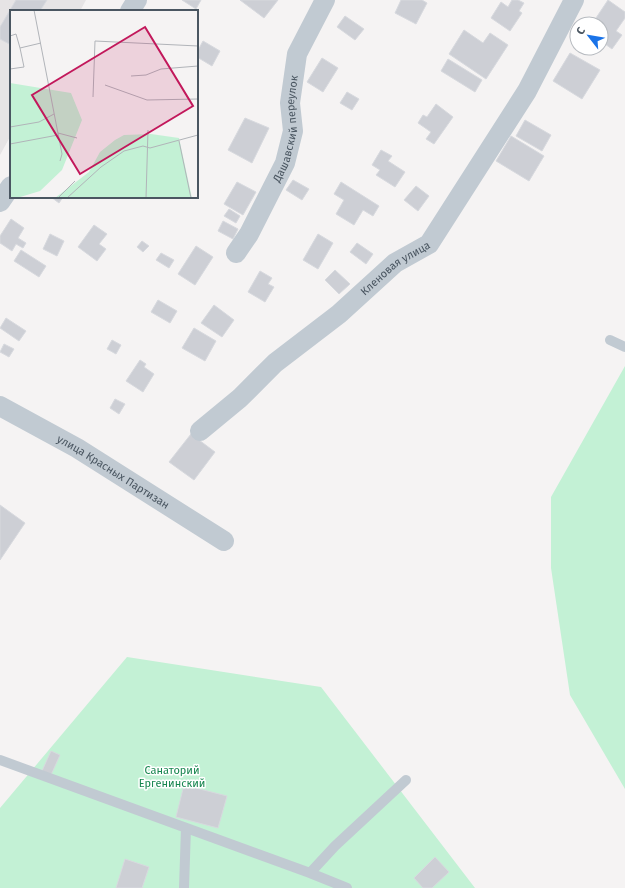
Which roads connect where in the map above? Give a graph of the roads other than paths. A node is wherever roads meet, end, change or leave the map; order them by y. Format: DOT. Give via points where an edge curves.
graph roads {
  1 [pos="137,0"];
  2 [pos="325,0"];
  3 [pos="574,0"];
  4 [pos="131,10"];
  5 [pos="10,187"];
  6 [pos="0,202"];
  7 [pos="236,253"];
  8 [pos="610,340"];
  9 [pos="625,348"];
  10 [pos="0,406"];
  11 [pos="200,432"];
  12 [pos="224,541"];
  13 [pos="0,760"];
  14 [pos="406,780"];
  15 [pos="186,828"];
  16 [pos="310,873"];
  17 [pos="322,884"];
  18 [pos="184,888"];
  19 [pos="347,888"];
  1 -- 4 [label="street"];
  2 -- 7 [label="street, Дашавский переулок" via="297,54 290,103 293,131 285,163 249,234"];
  3 -- 11 [label="street, Кленовая улица" via="526,91 429,244 395,263 339,314 275,363 240,398"];
  5 -- 6 [label="street"];
  8 -- 9 [label="lane"];
  10 -- 12 [label="street, улица Красных Партизан" via="77,448"];
  13 -- 15 [label="lane"];
  14 -- 16 [label="lane"];
  15 -- 16 [label="lane"];
  15 -- 18 [label="lane"];
  16 -- 17 [label="lane"];
  17 -- 19 [label="lane"];
}
